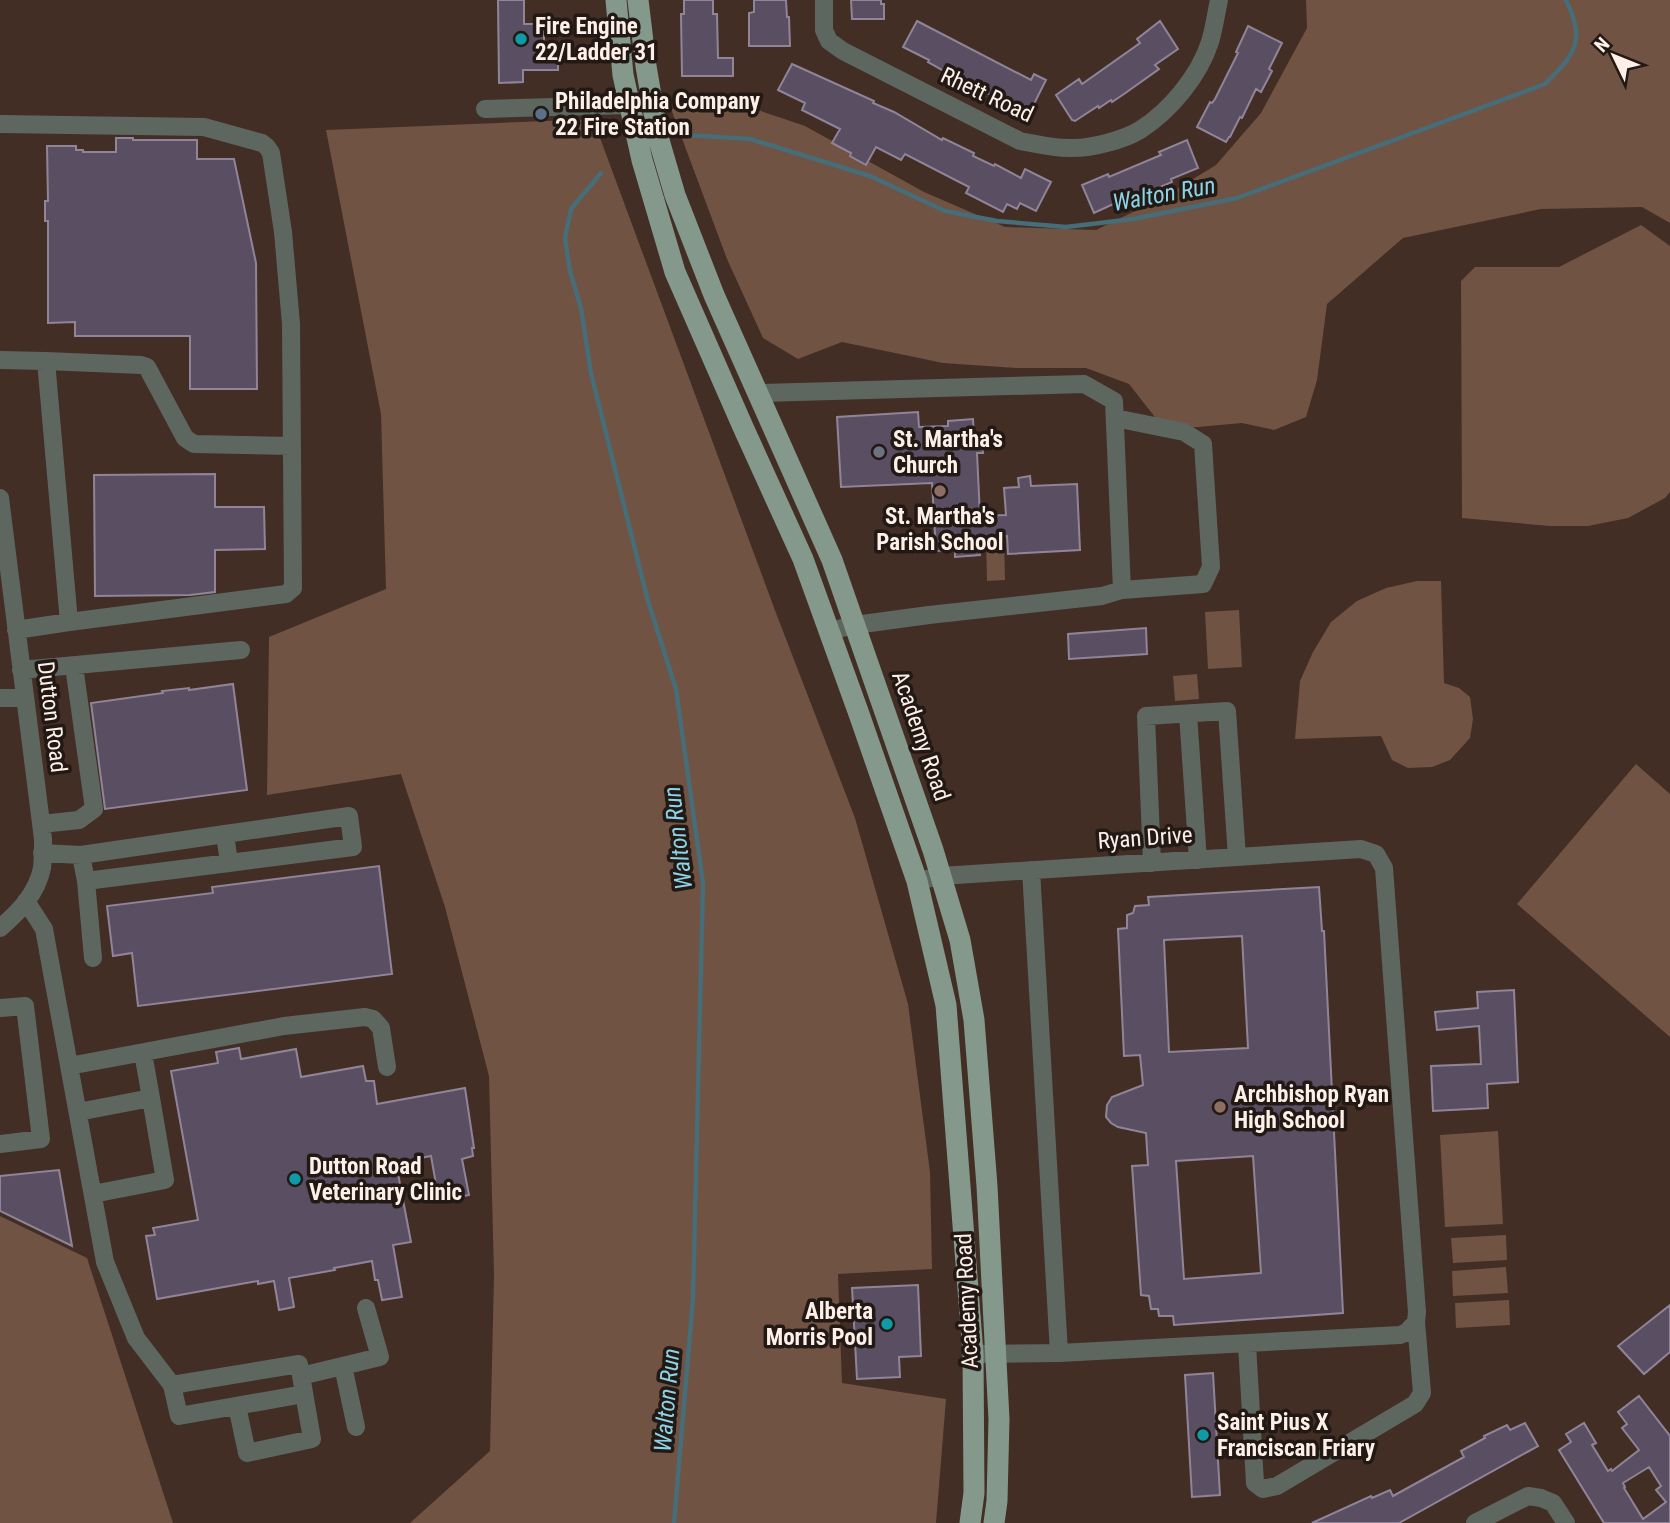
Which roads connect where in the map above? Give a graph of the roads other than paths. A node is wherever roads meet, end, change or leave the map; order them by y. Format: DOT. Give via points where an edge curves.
graph roads {
  1 [pos="616,0"];
  2 [pos="638,0"];
  3 [pos="824,0"];
  4 [pos="1219,0"];
  5 [pos="629,105"];
  6 [pos="485,109"];
  7 [pos="0,124"];
  8 [pos="0,360"];
  9 [pos="46,361"];
  10 [pos="758,394"];
  11 [pos="733,405"];
  12 [pos="1115,418"];
  13 [pos="292,446"];
  14 [pos="0,506"];
  15 [pos="3,555"];
  16 [pos="1122,590"];
  17 [pos="69,622"];
  18 [pos="855,625"];
  19 [pos="16,631"];
  20 [pos="829,631"];
  21 [pos="241,650"];
  22 [pos="74,666"];
  23 [pos="21,670"];
  24 [pos="0,698"];
  25 [pos="25,698"];
  26 [pos="1188,714"];
  27 [pos="41,824"];
  28 [pos="225,834"];
  29 [pos="42,853"];
  30 [pos="82,855"];
  31 [pos="1237,857"];
  32 [pos="1198,860"];
  33 [pos="229,863"];
  34 [pos="1152,863"];
  35 [pos="1031,870"];
  36 [pos="941,876"];
  37 [pos="86,881"];
  38 [pos="917,881"];
  39 [pos="26,901"];
  40 [pos="0,929"];
  41 [pos="93,958"];
  42 [pos="0,1008"];
  43 [pos="143,1053"];
  44 [pos="69,1066"];
  45 [pos="387,1067"];
  46 [pos="151,1098"];
  47 [pos="78,1112"];
  48 [pos="0,1144"];
  49 [pos="93,1194"];
  50 [pos="366,1308"];
  51 [pos="1416,1322"];
  52 [pos="1247,1344"];
  53 [pos="1059,1353"];
  54 [pos="973,1354"];
  55 [pos="996,1355"];
  56 [pos="343,1366"];
  57 [pos="301,1376"];
  58 [pos="172,1385"];
  59 [pos="304,1394"];
  60 [pos="237,1406"];
  61 [pos="356,1427"];
  62 [pos="970,1523"];
  63 [pos="994,1523"];
  64 [pos="1475,1523"];
  65 [pos="1566,1523"];
  1 -- 5 [label="main road, Academy Road"];
  2 -- 10 [label="main road, Academy Road" via="658,137 675,195"];
  3 -- 4 [label="street, Rhett Road" via="824,30 829,41 843,51 1020,141 1073,149 1138,131 1162,113 1191,81 1209,43"];
  5 -- 6 [label="street"];
  5 -- 11 [label="main road, Academy Road" via="676,272"];
  7 -- 13 [label="street" via="204,127 267,146 283,232 291,324"];
  8 -- 9 [label="street"];
  9 -- 13 [label="street" via="146,367 185,438 194,444"];
  9 -- 17 [label="street"];
  10 -- 11 [label="main road"];
  10 -- 12 [label="street" via="1084,384 1114,401"];
  10 -- 18 [label="main road, Academy Road" via="832,560"];
  11 -- 20 [label="main road, Academy Road" via="803,559"];
  12 -- 16 [label="street"];
  12 -- 16 [label="street" via="1184,432 1203,444 1210,567 1203,584"];
  13 -- 17 [label="street" via="290,592"];
  14 -- 15 [label="street, Dutton Road"];
  15 -- 19 [label="street, Dutton Road"];
  16 -- 18 [label="street"];
  17 -- 19 [label="street"];
  18 -- 20 [label="street"];
  18 -- 36 [label="main road, Academy Road"];
  19 -- 23 [label="street, Dutton Road"];
  20 -- 38 [label="main road, Academy Road"];
  21 -- 22 [label="street"];
  22 -- 23 [label="street"];
  22 -- 27 [label="street" via="93,809 79,820"];
  23 -- 25 [label="street, Dutton Road"];
  24 -- 25 [label="street"];
  25 -- 27 [label="street, Dutton Road"];
  26 -- 31 [label="street" via="1227,711"];
  26 -- 32 [label="street"];
  26 -- 34 [label="street" via="1146,716"];
  27 -- 29 [label="street, Dutton Road"];
  28 -- 30 [label="street"];
  28 -- 33 [label="street"];
  28 -- 33 [label="street" via="349,816 353,847"];
  29 -- 30 [label="street"];
  29 -- 39 [label="street, Dutton Road" via="36,888"];
  30 -- 37 [label="street"];
  31 -- 32 [label="street, Ryan Drive"];
  31 -- 51 [label="street, Ryan Drive" via="1361,849 1376,854 1384,868"];
  32 -- 34 [label="street, Ryan Drive"];
  33 -- 37 [label="street"];
  34 -- 35 [label="street, Ryan Drive"];
  35 -- 36 [label="street, Ryan Drive"];
  35 -- 53 [label="street"];
  36 -- 38 [label="street, Ryan Drive"];
  36 -- 55 [label="main road, Academy Road" via="960,940 974,1020"];
  37 -- 41 [label="street"];
  38 -- 54 [label="main road, Academy Road" via="946,1005"];
  39 -- 40 [label="street, Dutton Road"];
  39 -- 44 [label="street" via="44,929"];
  42 -- 48 [label="street" via="24,1006 41,1139"];
  43 -- 44 [label="street"];
  43 -- 45 [label="street" via="365,1017 381,1028"];
  43 -- 46 [label="street"];
  44 -- 47 [label="street"];
  46 -- 47 [label="street"];
  46 -- 49 [label="street" via="164,1180"];
  47 -- 49 [label="street"];
  49 -- 58 [label="street" via="105,1262 136,1338"];
  50 -- 56 [label="street" via="380,1357"];
  51 -- 52 [label="street" via="1400,1335"];
  51 -- 52 [label="street" via="1422,1393 1415,1404 1277,1486 1263,1489 1255,1483"];
  52 -- 53 [label="street"];
  53 -- 55 [label="street"];
  54 -- 55 [label="street"];
  54 -- 62 [label="main road, Academy Road"];
  55 -- 63 [label="main road, Academy Road" via="999,1419"];
  56 -- 57 [label="street"];
  56 -- 61 [label="street"];
  57 -- 58 [label="street" via="299,1364"];
  57 -- 59 [label="street"];
  58 -- 60 [label="street" via="179,1416"];
  59 -- 60 [label="street"];
  59 -- 60 [label="street" via="312,1439 247,1453"];
  64 -- 65 [label="street" via="1528,1496 1553,1503"];
}
